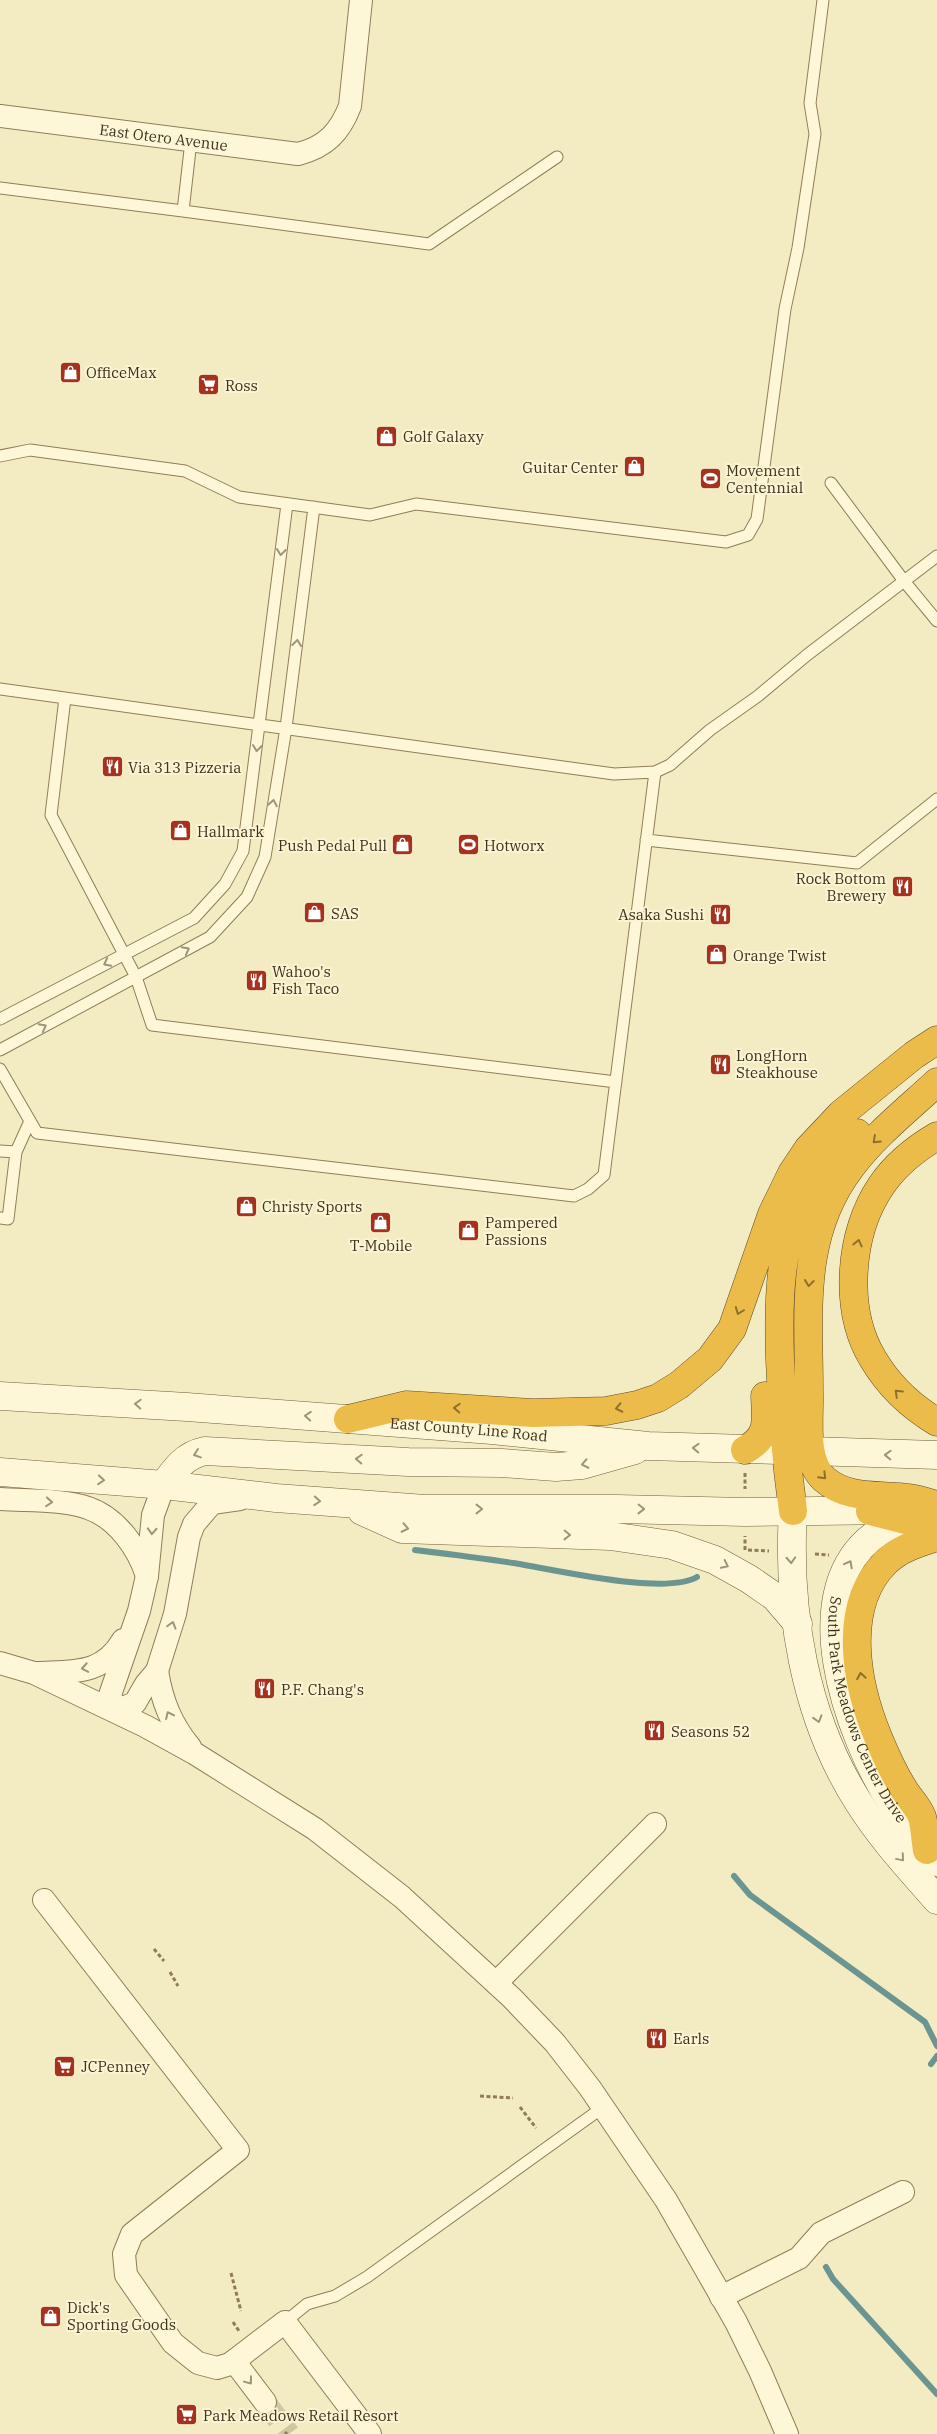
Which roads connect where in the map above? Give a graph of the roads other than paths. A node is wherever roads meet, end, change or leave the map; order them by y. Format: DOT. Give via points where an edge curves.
graph roads {
  1 [pos="361,0"];
  2 [pos="824,0"];
  3 [pos="0,116"];
  4 [pos="191,141"];
  5 [pos="557,157"];
  6 [pos="0,188"];
  7 [pos="183,212"];
  8 [pos="0,456"];
  9 [pos="831,483"];
  10 [pos="287,504"];
  11 [pos="314,508"];
  12 [pos="937,556"];
  13 [pos="904,580"];
  14 [pos="937,621"];
  15 [pos="0,689"];
  16 [pos="65,698"];
  17 [pos="260,725"];
  18 [pos="286,728"];
  19 [pos="655,772"];
  20 [pos="937,800"];
  21 [pos="646,840"];
  22 [pos="125,954"];
  23 [pos="136,977"];
  24 [pos="0,1019"];
  25 [pos="937,1040"];
  26 [pos="0,1050"];
  27 [pos="937,1056"];
  28 [pos="0,1069"];
  29 [pos="616,1082"];
  30 [pos="937,1082"];
  31 [pos="908,1083"];
  32 [pos="30,1121"];
  33 [pos="937,1136"];
  34 [pos="0,1151"];
  35 [pos="16,1152"];
  36 [pos="0,1218"];
  37 [pos="0,1396"];
  38 [pos="348,1419"];
  39 [pos="937,1422"];
  40 [pos="648,1446"];
  41 [pos="784,1451"];
  42 [pos="811,1452"];
  43 [pos="937,1455"];
  44 [pos="745,1458"];
  45 [pos="0,1472"];
  46 [pos="164,1485"];
  47 [pos="276,1498"];
  48 [pos="0,1499"];
  49 [pos="344,1503"];
  50 [pos="937,1505"];
  51 [pos="793,1511"];
  52 [pos="870,1511"];
  53 [pos="937,1511"];
  54 [pos="905,1520"];
  55 [pos="937,1528"];
  56 [pos="937,1537"];
  57 [pos="147,1576"];
  58 [pos="140,1611"];
  59 [pos="798,1624"];
  60 [pos="0,1663"];
  61 [pos="157,1671"];
  62 [pos="34,1673"];
  63 [pos="116,1711"];
  64 [pos="194,1753"];
  65 [pos="655,1824"];
  66 [pos="932,1856"];
  67 [pos="44,1900"];
  68 [pos="937,1900"];
  69 [pos="496,1983"];
  70 [pos="602,2108"];
  71 [pos="903,2192"];
  72 [pos="722,2297"];
  73 [pos="285,2322"];
  74 [pos="234,2361"];
  75 [pos="264,2402"];
  76 [pos="370,2434"];
  77 [pos="787,2434"];
  1 -- 4 [label="street, East Otero Avenue" via="350,106 344,120 325,142 315,150 298,154"];
  2 -- 11 [label="lane" via="810,103 816,134 785,309 757,519 748,535 726,542 416,504 370,515"];
  3 -- 4 [label="street, East Otero Avenue"];
  4 -- 7 [label="lane"];
  5 -- 7 [label="lane" via="429,244"];
  6 -- 7 [label="lane"];
  8 -- 10 [label="lane" via="30,450 185,471 238,498"];
  9 -- 13 [label="lane"];
  10 -- 11 [label="lane"];
  10 -- 17 [label="lane, one-way"];
  18 -- 11 [label="lane, one-way"];
  12 -- 13 [label="lane"];
  13 -- 14 [label="lane"];
  13 -- 19 [label="lane" via="710,730 670,765"];
  15 -- 16 [label="lane"];
  16 -- 17 [label="lane"];
  16 -- 22 [label="lane" via="51,815"];
  17 -- 18 [label="lane"];
  17 -- 22 [label="lane, one-way" via="243,851 225,884 194,918"];
  18 -- 19 [label="lane" via="614,774"];
  23 -- 18 [label="lane, one-way" via="210,937 247,898 265,857"];
  19 -- 21 [label="lane"];
  20 -- 21 [label="lane" via="856,863"];
  21 -- 29 [label="lane"];
  22 -- 23 [label="lane"];
  22 -- 24 [label="lane, one-way"];
  26 -- 23 [label="lane, one-way"];
  23 -- 29 [label="lane" via="152,1025"];
  25 -- 38 [label="highway, one-way" via="842,1114 808,1149 772,1214 732,1329 710,1359 679,1385 658,1398 606,1411 533,1413 406,1405"];
  27 -- 31 [label="highway"];
  28 -- 32 [label="lane"];
  29 -- 32 [label="lane" via="604,1175 588,1190 574,1196 37,1133"];
  30 -- 42 [label="highway, one-way" via="857,1159 827,1204 808,1286"];
  31 -- 41 [label="highway" via="816,1178 795,1220 780,1274 778,1314"];
  31 -- 44 [label="highway" via="855,1120 821,1157 792,1200 770,1250 764,1272 761,1314 765,1428"];
  32 -- 35 [label="lane"];
  39 -- 33 [label="highway, one-way" via="896,1391 872,1359 860,1330 852,1288 861,1232 880,1187 904,1160"];
  34 -- 35 [label="lane"];
  35 -- 36 [label="lane" via="8,1219"];
  38 -- 37 [label="main road, East County Line Road, one-way"];
  38 -- 40 [label="main road, East County Line Road"];
  44 -- 40 [label="main road, East County Line Road, one-way"];
  40 -- 46 [label="main road, one-way" via="582,1466 556,1467 205,1451 194,1454 176,1467"];
  41 -- 42 [label="main road, East County Line Road"];
  41 -- 44 [label="main road, East County Line Road"];
  41 -- 51 [label="highway"];
  43 -- 42 [label="main road, East County Line Road, one-way"];
  42 -- 50 [label="highway, one-way" via="820,1474 844,1490"];
  45 -- 46 [label="main road, one-way"];
  46 -- 47 [label="main road"];
  46 -- 57 [label="street, one-way" via="153,1515"];
  47 -- 49 [label="main road, one-way"];
  61 -- 47 [label="street, one-way" via="175,1614 189,1537 199,1516 212,1502"];
  48 -- 57 [label="street, one-way" via="87,1507 106,1517 127,1539"];
  49 -- 51 [label="main road, one-way" via="425,1509"];
  49 -- 59 [label="main road, one-way" via="402,1529 610,1536 672,1545 715,1560 749,1578 775,1597"];
  51 -- 52 [label="main road"];
  51 -- 59 [label="main road, South Park Meadows Center Drive, one-way" via="790,1552"];
  52 -- 53 [label="main road"];
  52 -- 54 [label="highway"];
  53 -- 54 [label="main road, South Park Meadows Center Drive"];
  54 -- 55 [label="highway"];
  66 -- 54 [label="main road, South Park Meadows Center Drive, one-way" via="893,1806 859,1736 847,1701 833,1630 838,1592 851,1560 880,1531"];
  66 -- 56 [label="highway, one-way" via="921,1815 904,1790 877,1735 866,1701 857,1648 860,1608 876,1573 908,1546"];
  57 -- 58 [label="street"];
  58 -- 62 [label="street, one-way" via="116,1653 102,1664 71,1671"];
  58 -- 63 [label="street" via="110,1695"];
  59 -- 68 [label="main road, South Park Meadows Center Drive, one-way" via="807,1682 836,1764 882,1836"];
  60 -- 62 [label="street"];
  61 -- 63 [label="street" via="135,1703"];
  64 -- 61 [label="street, one-way" via="170,1719"];
  62 -- 63 [label="street"];
  63 -- 64 [label="street"];
  64 -- 69 [label="street" via="315,1829 402,1897"];
  65 -- 69 [label="street"];
  67 -- 74 [label="street" via="238,2150 132,2234 124,2259 126,2275 184,2355 217,2368"];
  69 -- 70 [label="street" via="555,2043"];
  70 -- 72 [label="street" via="666,2200"];
  70 -- 73 [label="lane" via="367,2277 335,2296 307,2304"];
  71 -- 72 [label="street" via="821,2233 799,2258"];
  72 -- 77 [label="street" via="760,2371"];
  73 -- 74 [label="street"];
  73 -- 76 [label="street"];
  74 -- 75 [label="street, one-way"];
}
